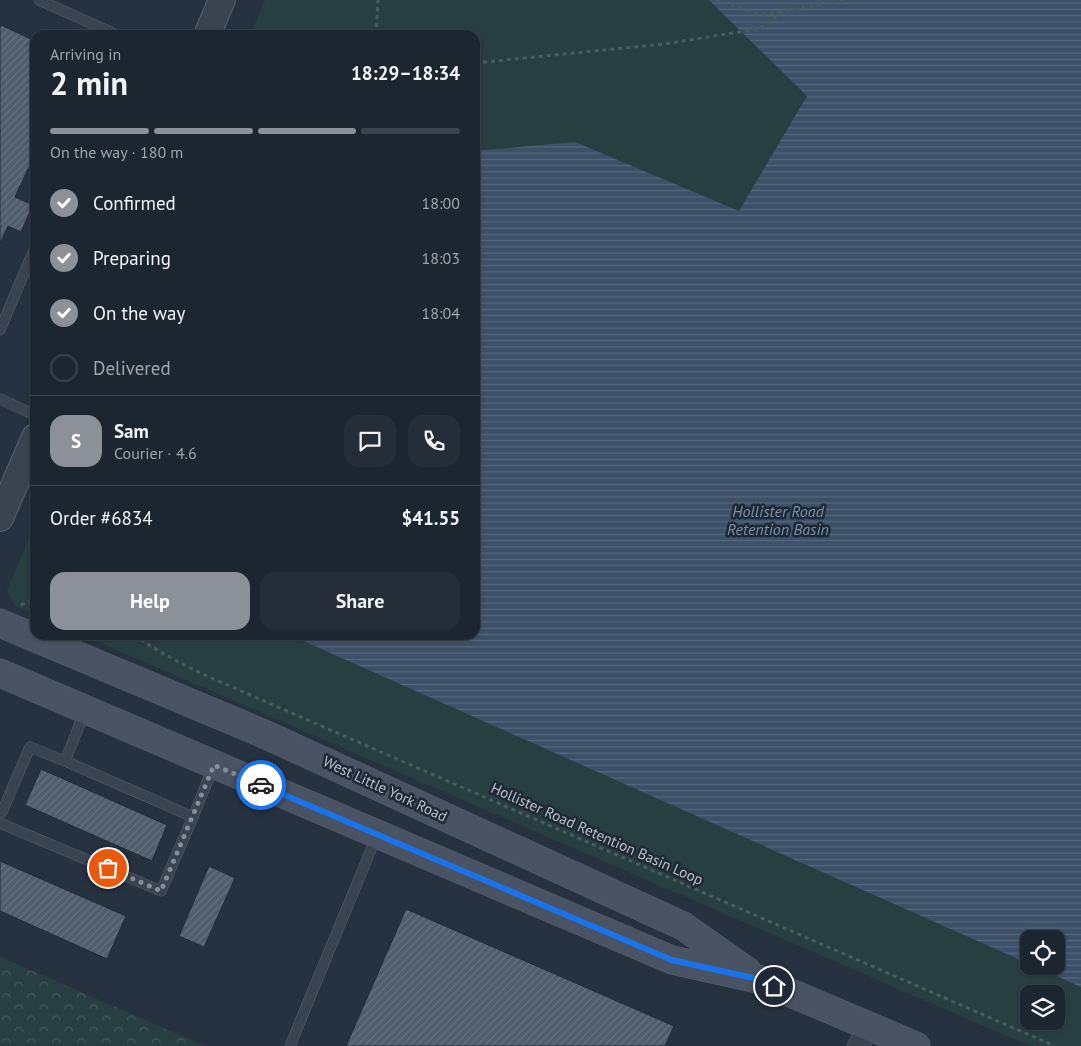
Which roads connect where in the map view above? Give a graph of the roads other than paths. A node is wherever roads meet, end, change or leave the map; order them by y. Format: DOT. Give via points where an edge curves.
graph roads {
  1 [pos="39,0"];
  2 [pos="222,0"];
  3 [pos="105,30"];
  4 [pos="209,30"];
  5 [pos="30,259"];
  6 [pos="0,330"];
  7 [pos="0,399"];
  8 [pos="30,413"];
  9 [pos="30,449"];
  10 [pos="0,518"];
  11 [pos="0,623"];
  12 [pos="30,636"];
  13 [pos="40,640"];
  14 [pos="0,673"];
  15 [pos="85,710"];
  16 [pos="64,761"];
  17 [pos="214,765"];
  18 [pos="1,813"];
  19 [pos="193,817"];
  20 [pos="0,823"];
  21 [pos="377,835"];
  22 [pos="758,979"];
  23 [pos="864,1036"];
  24 [pos="912,1045"];
  25 [pos="290,1046"];
  1 -- 3 [label="lane"];
  2 -- 4 [label="street"];
  5 -- 6 [label="lane"];
  7 -- 8 [label="lane"];
  9 -- 10 [label="street"];
  11 -- 12 [label="main road, West Little York Road"];
  13 -- 22 [label="main road, West Little York Road" via="262,733 683,926"];
  14 -- 15 [label="main road, West Little York Road"];
  15 -- 16 [label="lane"];
  15 -- 17 [label="main road, West Little York Road"];
  16 -- 18 [label="lane" via="30,747"];
  16 -- 19 [label="lane"];
  17 -- 19 [label="lane"];
  17 -- 21 [label="main road, West Little York Road"];
  19 -- 20 [label="lane" via="161,891"];
  21 -- 22 [label="main road, West Little York Road" via="672,960"];
  21 -- 25 [label="lane"];
  22 -- 23 [label="main road, West Little York Road"];
  23 -- 24 [label="main road, West Little York Road"];
}
